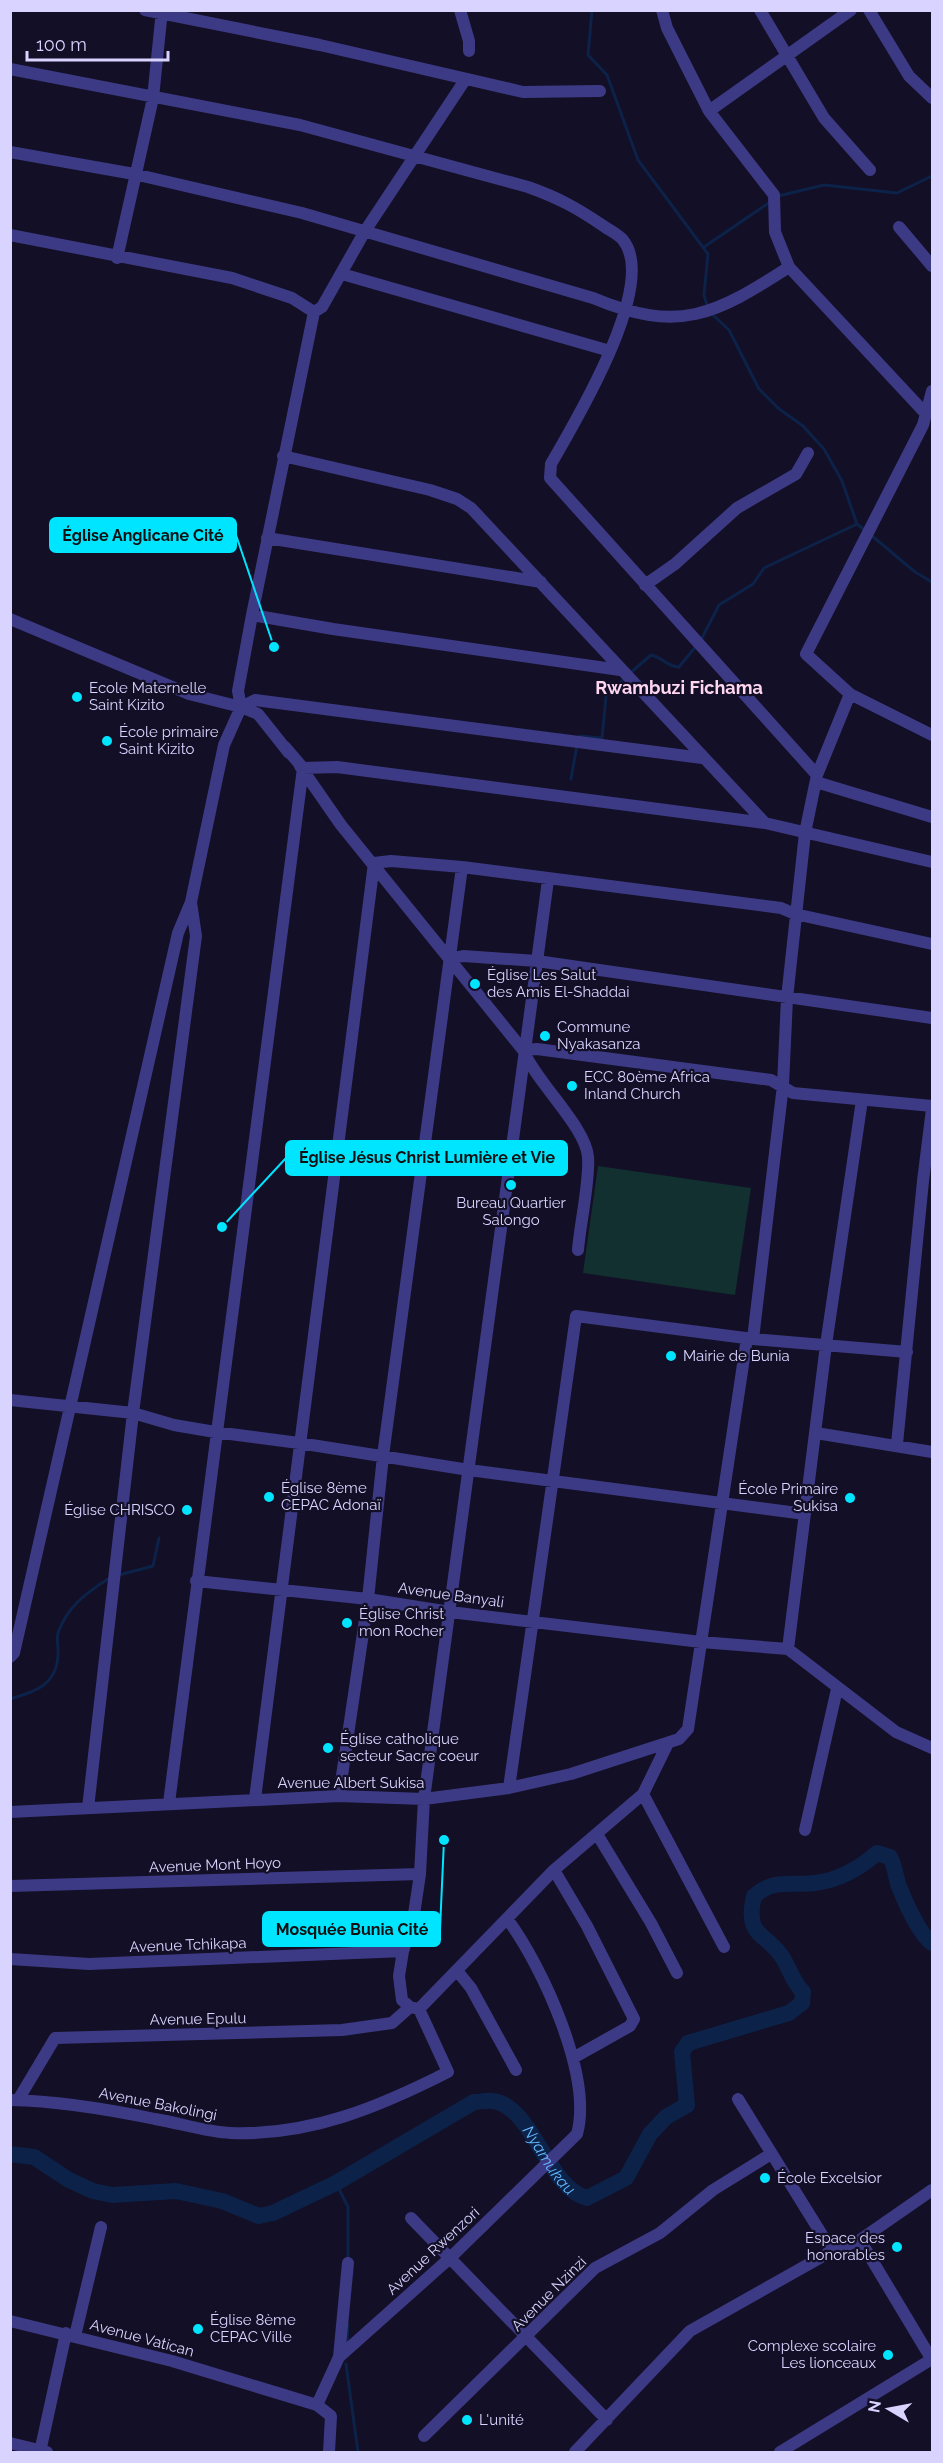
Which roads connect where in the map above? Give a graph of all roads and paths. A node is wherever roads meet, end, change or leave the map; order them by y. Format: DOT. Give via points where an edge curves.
graph roads {
  1 [pos="145,10"];
  2 [pos="460,10"];
  3 [pos="662,10"];
  4 [pos="760,10"];
  5 [pos="851,10"];
  6 [pos="869,10"];
  7 [pos="162,12"];
  8 [pos="469,51"];
  9 [pos="785,55"];
  10 [pos="10,69"];
  11 [pos="465,80"];
  12 [pos="600,91"];
  13 [pos="153,98"];
  14 [pos="933,98"];
  15 [pos="709,111"];
  16 [pos="10,152"];
  17 [pos="416,156"];
  18 [pos="870,170"];
  19 [pos="134,174"];
  20 [pos="899,227"];
  21 [pos="365,231"];
  22 [pos="10,235"];
  23 [pos="117,258"];
  24 [pos="933,266"];
  25 [pos="789,267"];
  26 [pos="342,274"];
  27 [pos="625,311"];
  28 [pos="314,312"];
  29 [pos="610,351"];
  30 [pos="933,391"];
  31 [pos="927,423"];
  32 [pos="808,453"];
  33 [pos="283,456"];
  34 [pos="267,538"];
  35 [pos="541,582"];
  36 [pos="645,585"];
  37 [pos="252,615"];
  38 [pos="10,619"];
  39 [pos="624,674"];
  40 [pos="850,694"];
  41 [pos="241,707"];
  42 [pos="933,735"];
  43 [pos="702,758"];
  44 [pos="303,768"];
  45 [pos="816,778"];
  46 [pos="933,817"];
  47 [pos="765,823"];
  48 [pos="805,833"];
  49 [pos="933,862"];
  50 [pos="374,863"];
  51 [pos="462,867"];
  52 [pos="548,880"];
  53 [pos="191,902"];
  54 [pos="795,914"];
  55 [pos="933,944"];
  56 [pos="449,959"];
  57 [pos="537,962"];
  58 [pos="787,999"];
  59 [pos="933,1018"];
  60 [pos="524,1050"];
  61 [pos="783,1085"];
  62 [pos="862,1100"];
  63 [pos="933,1108"];
  64 [pos="578,1250"];
  65 [pos="750,1338"];
  66 [pos="826,1345"];
  67 [pos="907,1352"];
  68 [pos="10,1400"];
  69 [pos="70,1408"];
  70 [pos="133,1413"];
  71 [pos="215,1432"];
  72 [pos="816,1433"];
  73 [pos="299,1443"];
  74 [pos="897,1444"];
  75 [pos="933,1452"];
  76 [pos="383,1456"];
  77 [pos="469,1470"];
  78 [pos="553,1481"];
  79 [pos="722,1502"];
  80 [pos="805,1514"];
  81 [pos="196,1581"];
  82 [pos="283,1590"];
  83 [pos="368,1599"];
  84 [pos="450,1612"];
  85 [pos="533,1621"];
  86 [pos="701,1642"];
  87 [pos="788,1649"];
  88 [pos="10,1656"];
  89 [pos="837,1689"];
  90 [pos="667,1745"];
  91 [pos="933,1748"];
  92 [pos="508,1788"];
  93 [pos="643,1794"];
  94 [pos="339,1796"];
  95 [pos="255,1799"];
  96 [pos="424,1799"];
  97 [pos="169,1803"];
  98 [pos="87,1808"];
  99 [pos="10,1812"];
  100 [pos="805,1830"];
  101 [pos="597,1834"];
  102 [pos="554,1870"];
  103 [pos="420,1874"];
  104 [pos="10,1886"];
  105 [pos="508,1920"];
  106 [pos="724,1947"];
  107 [pos="403,1951"];
  108 [pos="10,1959"];
  109 [pos="458,1972"];
  110 [pos="677,1973"];
  111 [pos="414,2008"];
  112 [pos="573,2058"];
  113 [pos="516,2070"];
  114 [pos="738,2099"];
  115 [pos="14,2100"];
  116 [pos="771,2154"];
  117 [pos="933,2190"];
  118 [pos="411,2218"];
  119 [pos="101,2227"];
  120 [pos="860,2240"];
  121 [pos="832,2251"];
  122 [pos="450,2258"];
  123 [pos="348,2263"];
  124 [pos="10,2320"];
  125 [pos="71,2334"];
  126 [pos="527,2337"];
  127 [pos="339,2356"];
  128 [pos="932,2360"];
  129 [pos="317,2405"];
  130 [pos="607,2420"];
  131 [pos="424,2436"];
  132 [pos="10,2443"];
  133 [pos="43,2452"];
  134 [pos="328,2452"];
  135 [pos="575,2452"];
  136 [pos="780,2452"];
  1 -- 7 [label="street"];
  2 -- 8 [label="street"];
  3 -- 15 [label="street" via="667,28"];
  4 -- 9 [label="street"];
  5 -- 9 [label="street"];
  6 -- 14 [label="street" via="909,76"];
  7 -- 11 [label="street"];
  7 -- 13 [label="street"];
  9 -- 15 [label="street"];
  9 -- 18 [label="street" via="824,118"];
  10 -- 13 [label="street"];
  11 -- 12 [label="street" via="523,92"];
  11 -- 17 [label="street"];
  13 -- 17 [label="street" via="300,125"];
  13 -- 19 [label="street"];
  15 -- 25 [label="street" via="774,195 776,232"];
  16 -- 19 [label="street"];
  17 -- 21 [label="street"];
  17 -- 27 [label="street" via="564,199 623,239 633,268"];
  19 -- 21 [label="street"];
  19 -- 23 [label="street"];
  20 -- 24 [label="street"];
  21 -- 26 [label="street"];
  21 -- 27 [label="street" via="593,298"];
  22 -- 23 [label="street"];
  23 -- 28 [label="street" via="232,278 292,298"];
  25 -- 27 [label="street" via="744,296 683,318"];
  25 -- 31 [label="street"];
  26 -- 28 [label="street" via="322,307"];
  26 -- 29 [label="street"];
  27 -- 29 [label="street"];
  28 -- 33 [label="street"];
  29 -- 36 [label="street" via="596,385 551,464 550,478"];
  30 -- 31 [label="street"];
  31 -- 40 [label="street" via="806,654"];
  32 -- 36 [label="street" via="796,474 737,508 675,564"];
  33 -- 34 [label="street"];
  33 -- 35 [label="street" via="457,499 486,522"];
  34 -- 35 [label="street"];
  34 -- 37 [label="street"];
  35 -- 39 [label="street"];
  36 -- 45 [label="street"];
  37 -- 39 [label="street"];
  37 -- 41 [label="street" via="238,691"];
  38 -- 41 [label="street" via="189,694"];
  39 -- 43 [label="street"];
  40 -- 42 [label="street"];
  40 -- 45 [label="street, Avenue Albert Sukisa"];
  41 -- 43 [label="street" via="255,700"];
  41 -- 44 [label="street" via="258,714"];
  41 -- 53 [label="street" via="224,745"];
  43 -- 47 [label="street"];
  44 -- 47 [label="street" via="337,767"];
  44 -- 50 [label="street" via="341,825"];
  44 -- 71 [label="street"];
  45 -- 46 [label="street"];
  45 -- 48 [label="street, Avenue Albert Sukisa"];
  47 -- 48 [label="street"];
  48 -- 49 [label="street"];
  48 -- 54 [label="street, Avenue Albert Sukisa"];
  50 -- 51 [label="street"];
  50 -- 56 [label="street"];
  50 -- 73 [label="street"];
  51 -- 52 [label="street"];
  51 -- 56 [label="street"];
  52 -- 54 [label="street" via="781,909"];
  52 -- 57 [label="street"];
  53 -- 69 [label="street" via="178,933"];
  53 -- 70 [label="street" via="196,936"];
  54 -- 55 [label="street"];
  54 -- 58 [label="street, Avenue Albert Sukisa"];
  56 -- 57 [label="street" via="463,956"];
  56 -- 60 [label="street"];
  56 -- 76 [label="street"];
  57 -- 58 [label="street"];
  57 -- 60 [label="street"];
  58 -- 59 [label="street"];
  58 -- 61 [label="street, Avenue Albert Sukisa"];
  60 -- 61 [label="street" via="771,1080"];
  60 -- 64 [label="street" via="529,1065 582,1139 588,1156"];
  60 -- 77 [label="street"];
  61 -- 62 [label="street" via="793,1093"];
  61 -- 65 [label="street, Avenue Albert Sukisa"];
  62 -- 63 [label="street"];
  62 -- 66 [label="street"];
  63 -- 67 [label="street" via="922,1181"];
  65 -- 66 [label="street"];
  65 -- 78 [label="street" via="576,1316"];
  65 -- 79 [label="street, Avenue Albert Sukisa"];
  66 -- 67 [label="street"];
  66 -- 72 [label="street"];
  67 -- 74 [label="street"];
  68 -- 69 [label="street"];
  69 -- 70 [label="street"];
  69 -- 88 [label="street" via="14,1653"];
  70 -- 71 [label="street"];
  70 -- 98 [label="street"];
  71 -- 73 [label="street"];
  71 -- 81 [label="street"];
  72 -- 74 [label="street"];
  72 -- 80 [label="street"];
  73 -- 76 [label="street"];
  73 -- 82 [label="street"];
  74 -- 75 [label="street"];
  76 -- 77 [label="street"];
  76 -- 83 [label="street"];
  77 -- 78 [label="street"];
  77 -- 84 [label="street"];
  78 -- 79 [label="street"];
  78 -- 85 [label="street"];
  79 -- 80 [label="street"];
  79 -- 86 [label="street, Avenue Albert Sukisa"];
  80 -- 87 [label="street"];
  81 -- 82 [label="street, Avenue Banyali"];
  81 -- 97 [label="street"];
  82 -- 83 [label="street, Avenue Banyali"];
  82 -- 95 [label="street"];
  83 -- 84 [label="street, Avenue Banyali"];
  83 -- 94 [label="street"];
  84 -- 85 [label="street, Avenue Banyali"];
  84 -- 96 [label="street"];
  85 -- 86 [label="street, Avenue Banyali"];
  85 -- 92 [label="street"];
  86 -- 87 [label="street"];
  86 -- 90 [label="street, Avenue Albert Sukisa" via="688,1729 679,1740"];
  87 -- 89 [label="street"];
  89 -- 91 [label="street" via="896,1732"];
  89 -- 100 [label="street"];
  90 -- 92 [label="street, Avenue Albert Sukisa" via="572,1774"];
  90 -- 93 [label="street"];
  92 -- 96 [label="street, Avenue Albert Sukisa"];
  93 -- 101 [label="street, Avenue Epulu"];
  93 -- 106 [label="street"];
  94 -- 95 [label="street, Avenue Albert Sukisa"];
  94 -- 96 [label="street, Avenue Albert Sukisa"];
  95 -- 97 [label="street, Avenue Albert Sukisa"];
  96 -- 103 [label="street"];
  97 -- 98 [label="street, Avenue Albert Sukisa"];
  98 -- 99 [label="street, Avenue Albert Sukisa"];
  101 -- 102 [label="street, Avenue Epulu"];
  101 -- 110 [label="street"];
  102 -- 105 [label="street, Avenue Epulu"];
  102 -- 112 [label="street" via="634,2019 630,2026"];
  103 -- 104 [label="street, Avenue Mont Hoyo"];
  103 -- 107 [label="street" via="413,1921"];
  105 -- 109 [label="street, Avenue Epulu"];
  105 -- 112 [label="street, Avenue Rwenzori" via="525,1942 548,1989"];
  107 -- 108 [label="street, Avenue Tchikapa" via="89,1964"];
  107 -- 111 [label="street" via="399,1989 402,2000"];
  109 -- 111 [label="street, Avenue Epulu"];
  109 -- 113 [label="street" via="471,1988"];
  111 -- 115 [label="street, Avenue Epulu" via="392,2023 342,2030 55,2038"];
  111 -- 115 [label="street, Avenue Bakolingi" via="448,2072 358,2114 300,2129 228,2133 79,2104"];
  112 -- 122 [label="street, Avenue Rwenzori" via="581,2122 577,2134"];
  114 -- 116 [label="street"];
  116 -- 121 [label="street"];
  116 -- 126 [label="street, Avenue Nzinzi" via="713,2190 660,2233 602,2262"];
  117 -- 120 [label="street"];
  118 -- 122 [label="street"];
  119 -- 125 [label="street"];
  120 -- 121 [label="street"];
  120 -- 128 [label="street"];
  121 -- 130 [label="street" via="690,2331"];
  122 -- 126 [label="street"];
  122 -- 127 [label="street, Avenue Rwenzori"];
  123 -- 127 [label="street"];
  124 -- 125 [label="street, Avenue Vatican"];
  125 -- 129 [label="street, Avenue Vatican"];
  125 -- 133 [label="street"];
  126 -- 130 [label="street"];
  126 -- 131 [label="street, Avenue Nzinzi"];
  127 -- 129 [label="street"];
  128 -- 136 [label="street"];
  129 -- 134 [label="street" via="331,2416"];
  130 -- 135 [label="street"];
  132 -- 133 [label="street"];
}
